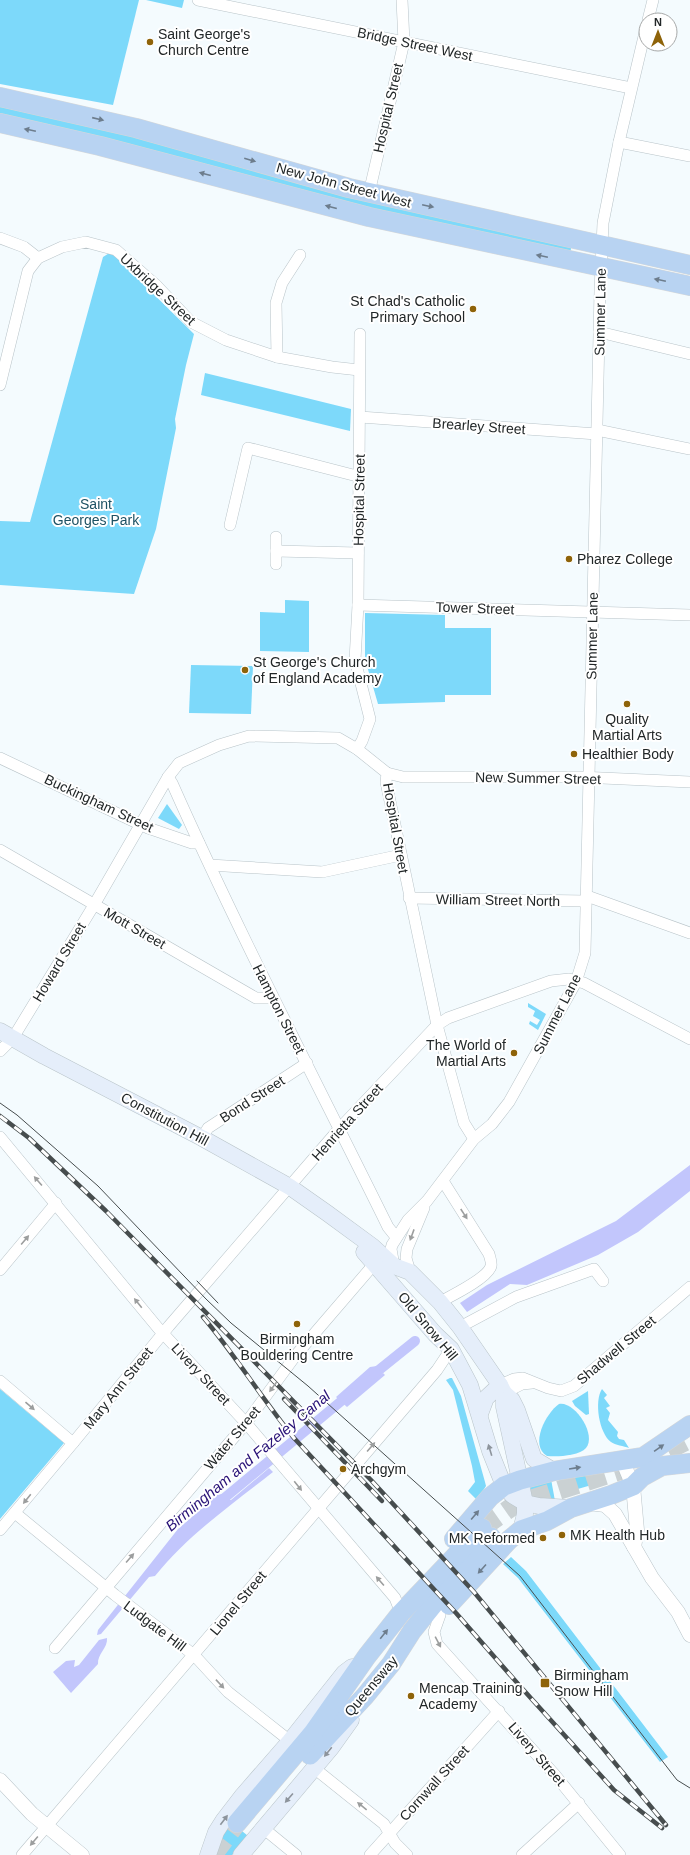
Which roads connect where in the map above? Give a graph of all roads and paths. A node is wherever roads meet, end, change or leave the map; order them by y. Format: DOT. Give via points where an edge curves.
graph roads {
  1 [pos="198,0"];
  2 [pos="402,0"];
  3 [pos="653,0"];
  4 [pos="650,12"];
  5 [pos="404,42"];
  6 [pos="640,52"];
  7 [pos="631,88"];
  8 [pos="0,97"];
  9 [pos="0,123"];
  10 [pos="619,142"];
  11 [pos="690,156"];
  12 [pos="369,193"];
  13 [pos="0,238"];
  14 [pos="602,245"];
  15 [pos="300,255"];
  16 [pos="38,258"];
  17 [pos="690,265"];
  18 [pos="601,268"];
  19 [pos="690,286"];
  20 [pos="600,332"];
  21 [pos="360,334"];
  22 [pos="690,354"];
  23 [pos="277,357"];
  24 [pos="359,370"];
  25 [pos="0,386"];
  26 [pos="360,417"];
  27 [pos="597,432"];
  28 [pos="690,449"];
  29 [pos="358,475"];
  30 [pos="230,525"];
  31 [pos="276,537"];
  32 [pos="276,551"];
  33 [pos="358,553"];
  34 [pos="276,564"];
  35 [pos="358,605"];
  36 [pos="592,612"];
  37 [pos="690,615"];
  38 [pos="357,749"];
  39 [pos="0,758"];
  40 [pos="387,773"];
  41 [pos="168,777"];
  42 [pos="590,778"];
  43 [pos="690,782"];
  44 [pos="141,824"];
  45 [pos="199,843"];
  46 [pos="0,850"];
  47 [pos="401,855"];
  48 [pos="210,865"];
  49 [pos="409,898"];
  50 [pos="586,899"];
  51 [pos="94,905"];
  52 [pos="690,934"];
  53 [pos="576,982"];
  54 [pos="273,998"];
  55 [pos="437,1025"];
  56 [pos="6,1035"];
  57 [pos="690,1039"];
  58 [pos="0,1051"];
  59 [pos="307,1063"];
  60 [pos="339,1130"];
  61 [pos="0,1137"];
  62 [pos="202,1138"];
  63 [pos="474,1139"];
  64 [pos="443,1181"];
  65 [pos="290,1187"];
  66 [pos="427,1201"];
  67 [pos="56,1203"];
  68 [pos="327,1213"];
  69 [pos="396,1237"];
  70 [pos="375,1263"];
  71 [pos="394,1266"];
  72 [pos="0,1270"];
  73 [pos="410,1272"];
  74 [pos="604,1281"];
  75 [pos="690,1287"];
  76 [pos="445,1308"];
  77 [pos="426,1322"];
  78 [pos="460,1327"];
  79 [pos="163,1333"];
  80 [pos="451,1349"];
  81 [pos="480,1356"];
  82 [pos="0,1381"];
  83 [pos="470,1385"];
  84 [pos="502,1389"];
  85 [pos="480,1414"];
  86 [pos="246,1423"];
  87 [pos="686,1428"];
  88 [pos="73,1443"];
  89 [pos="690,1456"];
  90 [pos="623,1462"];
  91 [pos="690,1464"];
  92 [pos="554,1471"];
  93 [pos="512,1483"];
  94 [pos="633,1486"];
  95 [pos="525,1503"];
  96 [pos="580,1505"];
  97 [pos="317,1508"];
  98 [pos="15,1513"];
  99 [pos="0,1530"];
  100 [pos="501,1534"];
  101 [pos="633,1545"];
  102 [pos="105,1587"];
  103 [pos="401,1613"];
  104 [pos="440,1615"];
  105 [pos="690,1634"];
  106 [pos="55,1648"];
  107 [pos="194,1655"];
  108 [pos="367,1656"];
  109 [pos="391,1664"];
  110 [pos="365,1696"];
  111 [pos="499,1711"];
  112 [pos="290,1741"];
  113 [pos="314,1768"];
  114 [pos="0,1780"];
  115 [pos="579,1803"];
  116 [pos="46,1826"];
  117 [pos="249,1827"];
  118 [pos="389,1833"];
  119 [pos="22,1855"];
  120 [pos="82,1855"];
  121 [pos="208,1855"];
  122 [pos="241,1855"];
  123 [pos="296,1855"];
  124 [pos="370,1855"];
  125 [pos="407,1855"];
  126 [pos="522,1855"];
  127 [pos="620,1855"];
  1 -- 5 [label="street, Bridge Street West"];
  2 -- 5 [label="street, Hospital Street"];
  3 -- 4 [label="street"];
  5 -- 7 [label="street, Bridge Street West"];
  5 -- 12 [label="street, Hospital Street"];
  6 -- 7 [label="street, Summer Lane"];
  7 -- 10 [label="street, Summer Lane"];
  8 -- 12 [label="highway, New John Street West, one-way" via="136,128"];
  18 -- 9 [label="highway, New John Street West, one-way" via="369,217 100,146"];
  10 -- 11 [label="street"];
  10 -- 14 [label="street, Summer Lane" via="603,223"];
  12 -- 14 [label="highway, New John Street West, one-way"];
  13 -- 16 [label="street" via="24,247"];
  14 -- 17 [label="highway, New John Street West"];
  14 -- 18 [label="street, Summer Lane"];
  15 -- 23 [label="street" via="282,283 276,303"];
  16 -- 23 [label="street, Uxbridge Street" via="62,247 86,242 116,250 191,322 226,340"];
  16 -- 25 [label="street" via="28,271"];
  19 -- 18 [label="highway, New John Street West, one-way"];
  18 -- 20 [label="street, Summer Lane"];
  20 -- 22 [label="street"];
  20 -- 27 [label="street, Summer Lane"];
  21 -- 24 [label="street, Hospital Street"];
  23 -- 24 [label="street, Uxbridge Street"];
  24 -- 26 [label="street, Hospital Street"];
  26 -- 27 [label="street, Brearley Street"];
  26 -- 29 [label="street, Hospital Street"];
  27 -- 28 [label="street, Brearley Street"];
  27 -- 36 [label="street, Summer Lane"];
  29 -- 30 [label="street" via="248,448"];
  29 -- 33 [label="street, Hospital Street"];
  31 -- 32 [label="street"];
  32 -- 33 [label="street"];
  32 -- 34 [label="street"];
  33 -- 35 [label="street, Hospital Street"];
  35 -- 36 [label="street, Tower Street"];
  35 -- 38 [label="street, Hospital Street" via="355,660 370,718"];
  36 -- 37 [label="street, Tower Street"];
  36 -- 42 [label="street, Summer Lane"];
  38 -- 40 [label="street, Hospital Street"];
  38 -- 41 [label="street, Howard Street" via="338,738 249,736 219,745 179,764"];
  39 -- 44 [label="street, Buckingham Street"];
  40 -- 42 [label="street, New Summer Street" via="403,777"];
  40 -- 47 [label="street, Hospital Street" via="386,782"];
  41 -- 44 [label="street, Howard Street"];
  41 -- 45 [label="street, Hampton Street"];
  42 -- 43 [label="street, New Summer Street"];
  42 -- 50 [label="street, Summer Lane"];
  44 -- 45 [label="street, Buckingham Street" via="192,843"];
  44 -- 51 [label="street, Howard Street"];
  45 -- 48 [label="street, Hampton Street"];
  46 -- 51 [label="street, Mott Street"];
  47 -- 48 [label="street" via="322,872"];
  47 -- 49 [label="street, Hospital Street"];
  48 -- 54 [label="street, Hampton Street"];
  49 -- 50 [label="street, William Street North"];
  49 -- 55 [label="street, Hospital Street"];
  50 -- 52 [label="street, William Street North"];
  50 -- 53 [label="street, Summer Lane" via="585,953"];
  51 -- 54 [label="street, Mott Street" via="256,998"];
  51 -- 56 [label="street, Howard Street"];
  53 -- 55 [label="street, Henrietta Street" via="569,979 550,981 448,1018"];
  53 -- 57 [label="street, Henrietta Street" via="584,983"];
  53 -- 63 [label="street, Summer Lane" via="509,1102 492,1124"];
  54 -- 59 [label="street, Hampton Street"];
  55 -- 60 [label="street, Henrietta Street"];
  55 -- 63 [label="street, Hospital Street" via="464,1122"];
  56 -- 58 [label="street, Howard Street"];
  56 -- 62 [label="main road, Constitution Hill"];
  59 -- 60 [label="street, Hampton Street"];
  59 -- 62 [label="street, Bond Street" via="208,1128"];
  60 -- 65 [label="street, Henrietta Street"];
  60 -- 69 [label="street, Hampton Street" via="388,1227"];
  67 -- 61 [label="street, Livery Street, one-way"];
  62 -- 65 [label="main road, Constitution Hill"];
  63 -- 64 [label="street, Summer Lane"];
  64 -- 66 [label="street, Summer Lane"];
  64 -- 76 [label="street, one-way" via="478,1234 489,1254 492,1266"];
  65 -- 68 [label="main road, Constitution Hill"];
  65 -- 79 [label="street, Henrietta Street"];
  66 -- 69 [label="street, Summer Lane"];
  66 -- 73 [label="street, Summer Lane, one-way" via="407,1249 406,1258"];
  72 -- 67 [label="street, one-way"];
  79 -- 67 [label="street, Livery Street, one-way"];
  68 -- 70 [label="main road, Constitution Hill"];
  68 -- 71 [label="main road, Constitution Hill" via="372,1246"];
  69 -- 71 [label="street, Summer Lane" via="390,1249"];
  70 -- 77 [label="main road, Old Snow Hill"];
  70 -- 86 [label="street, Water Street, one-way" via="296,1355"];
  71 -- 73 [label="main road, Constitution Hill"];
  71 -- 77 [label="main road, Constitution Hill" via="397,1276 423,1306"];
  73 -- 76 [label="main road, Constitution Hill"];
  74 -- 78 [label="street" via="594,1269 516,1297"];
  75 -- 84 [label="street, Shadwell Street" via="574,1386 561,1391 523,1378 516,1379"];
  76 -- 78 [label="main road, Old Snow Hill"];
  77 -- 80 [label="main road, Old Snow Hill"];
  78 -- 81 [label="main road, Old Snow Hill"];
  79 -- 86 [label="street, Livery Street"];
  79 -- 88 [label="street, Mary Ann Street"];
  80 -- 83 [label="main road, Old Snow Hill"];
  97 -- 80 [label="street, Lionel Street, one-way" via="437,1370"];
  81 -- 83 [label="main road" via="483,1374 480,1380"];
  81 -- 84 [label="main road, Old Snow Hill"];
  82 -- 88 [label="street, one-way"];
  83 -- 85 [label="main road, Old Snow Hill"];
  84 -- 85 [label="main road" via="486,1398"];
  84 -- 92 [label="main road, Old Snow Hill" via="517,1410 534,1459"];
  84 -- 93 [label="main road"];
  93 -- 85 [label="main road, Old Snow Hill, one-way" via="490,1451"];
  86 -- 97 [label="street, Livery Street, one-way"];
  102 -- 86 [label="street, Water Street, one-way"];
  87 -- 89 [label="highway" via="680,1442 682,1449"];
  90 -- 87 [label="highway, one-way" via="648,1455"];
  88 -- 98 [label="street, Mary Ann Street, one-way"];
  92 -- 90 [label="highway, one-way"];
  90 -- 94 [label="street"];
  91 -- 94 [label="highway" via="662,1466 642,1477"];
  92 -- 93 [label="highway"];
  93 -- 95 [label="main road" via="512,1495"];
  103 -- 93 [label="highway, one-way" via="419,1580 490,1497"];
  94 -- 96 [label="highway"];
  94 -- 101 [label="street" via="637,1530"];
  95 -- 96 [label="main road" via="539,1506"];
  95 -- 100 [label="main road" via="525,1514"];
  96 -- 100 [label="highway" via="547,1521"];
  96 -- 101 [label="street" via="605,1505 612,1510"];
  103 -- 97 [label="street, Livery Street, one-way" via="395,1598"];
  97 -- 107 [label="street, Lionel Street"];
  98 -- 99 [label="street, Mary Ann Street"];
  98 -- 102 [label="street, Ludgate Hill"];
  100 -- 103 [label="highway"];
  100 -- 104 [label="highway, one-way"];
  100 -- 109 [label="highway, Queensway" via="420,1621"];
  101 -- 105 [label="street"];
  102 -- 106 [label="street, Water Street" via="62,1635"];
  102 -- 107 [label="street, Ludgate Hill"];
  108 -- 103 [label="highway, Queensway, one-way"];
  104 -- 109 [label="highway" via="409,1653"];
  104 -- 111 [label="street, Livery Street, one-way" via="434,1632 437,1644"];
  107 -- 112 [label="street, Ludgate Hill, one-way" via="228,1692"];
  107 -- 116 [label="street, Lionel Street"];
  108 -- 112 [label="main road" via="344,1673"];
  108 -- 117 [label="highway, Queensway"];
  109 -- 110 [label="highway, Queensway"];
  110 -- 113 [label="main road, one-way" via="338,1739"];
  110 -- 117 [label="highway, Queensway" via="322,1740"];
  111 -- 115 [label="street, Livery Street"];
  111 -- 118 [label="street, Cornwall Street"];
  121 -- 112 [label="main road, one-way" via="216,1832 223,1822"];
  113 -- 117 [label="main road, one-way"];
  118 -- 113 [label="street, one-way" via="384,1824"];
  114 -- 116 [label="street"];
  115 -- 126 [label="street"];
  115 -- 127 [label="street, Livery Street"];
  116 -- 119 [label="street, Lionel Street, one-way"];
  116 -- 120 [label="street"];
  117 -- 122 [label="main road"];
  117 -- 123 [label="street"];
  118 -- 124 [label="street, Cornwall Street"];
  118 -- 125 [label="street"];
}
